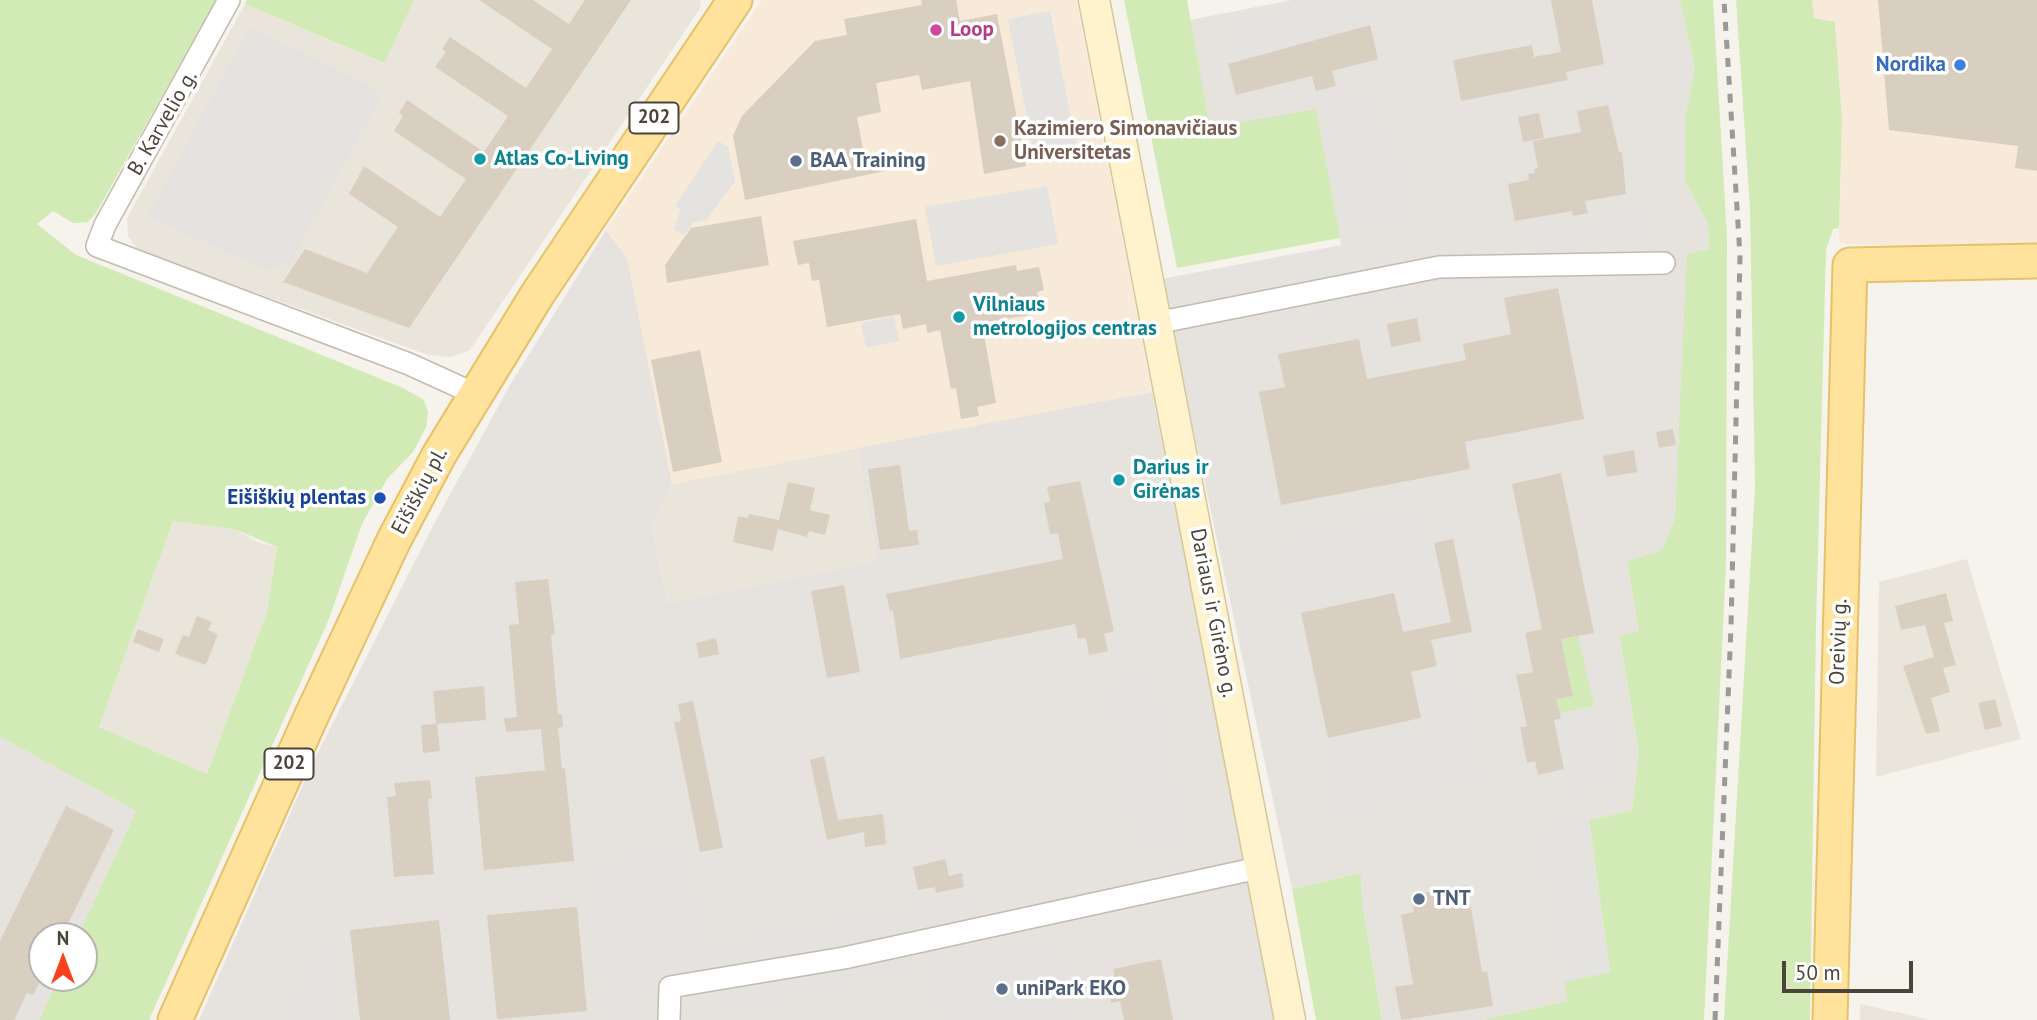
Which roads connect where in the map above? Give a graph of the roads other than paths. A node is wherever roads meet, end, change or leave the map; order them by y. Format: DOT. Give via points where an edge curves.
graph roads {
  1 [pos="229,0"];
  2 [pos="735,0"];
  3 [pos="1094,0"];
  4 [pos="2037,261"];
  5 [pos="1664,263"];
  6 [pos="1156,323"];
  7 [pos="475,394"];
  8 [pos="1263,867"];
  9 [pos="175,1020"];
  10 [pos="669,1020"];
  11 [pos="1290,1020"];
  12 [pos="1830,1020"];
  1 -- 7 [label="street, B. Karvelio g." via="104,225 97,246 409,364"];
  2 -- 7 [label="main road, Eišiškių pl. / 202"];
  3 -- 6 [label="main road, Dariaus ir Girėno g."];
  4 -- 12 [label="main road, Oreivių g." via="1850,265"];
  5 -- 6 [label="street" via="1439,267"];
  6 -- 8 [label="main road, Dariaus ir Girėno g."];
  7 -- 9 [label="main road, Eišiškių pl. / 202" via="394,540"];
  8 -- 10 [label="street" via="844,958 670,987"];
  8 -- 11 [label="main road, Dariaus ir Girėno g."];
}
